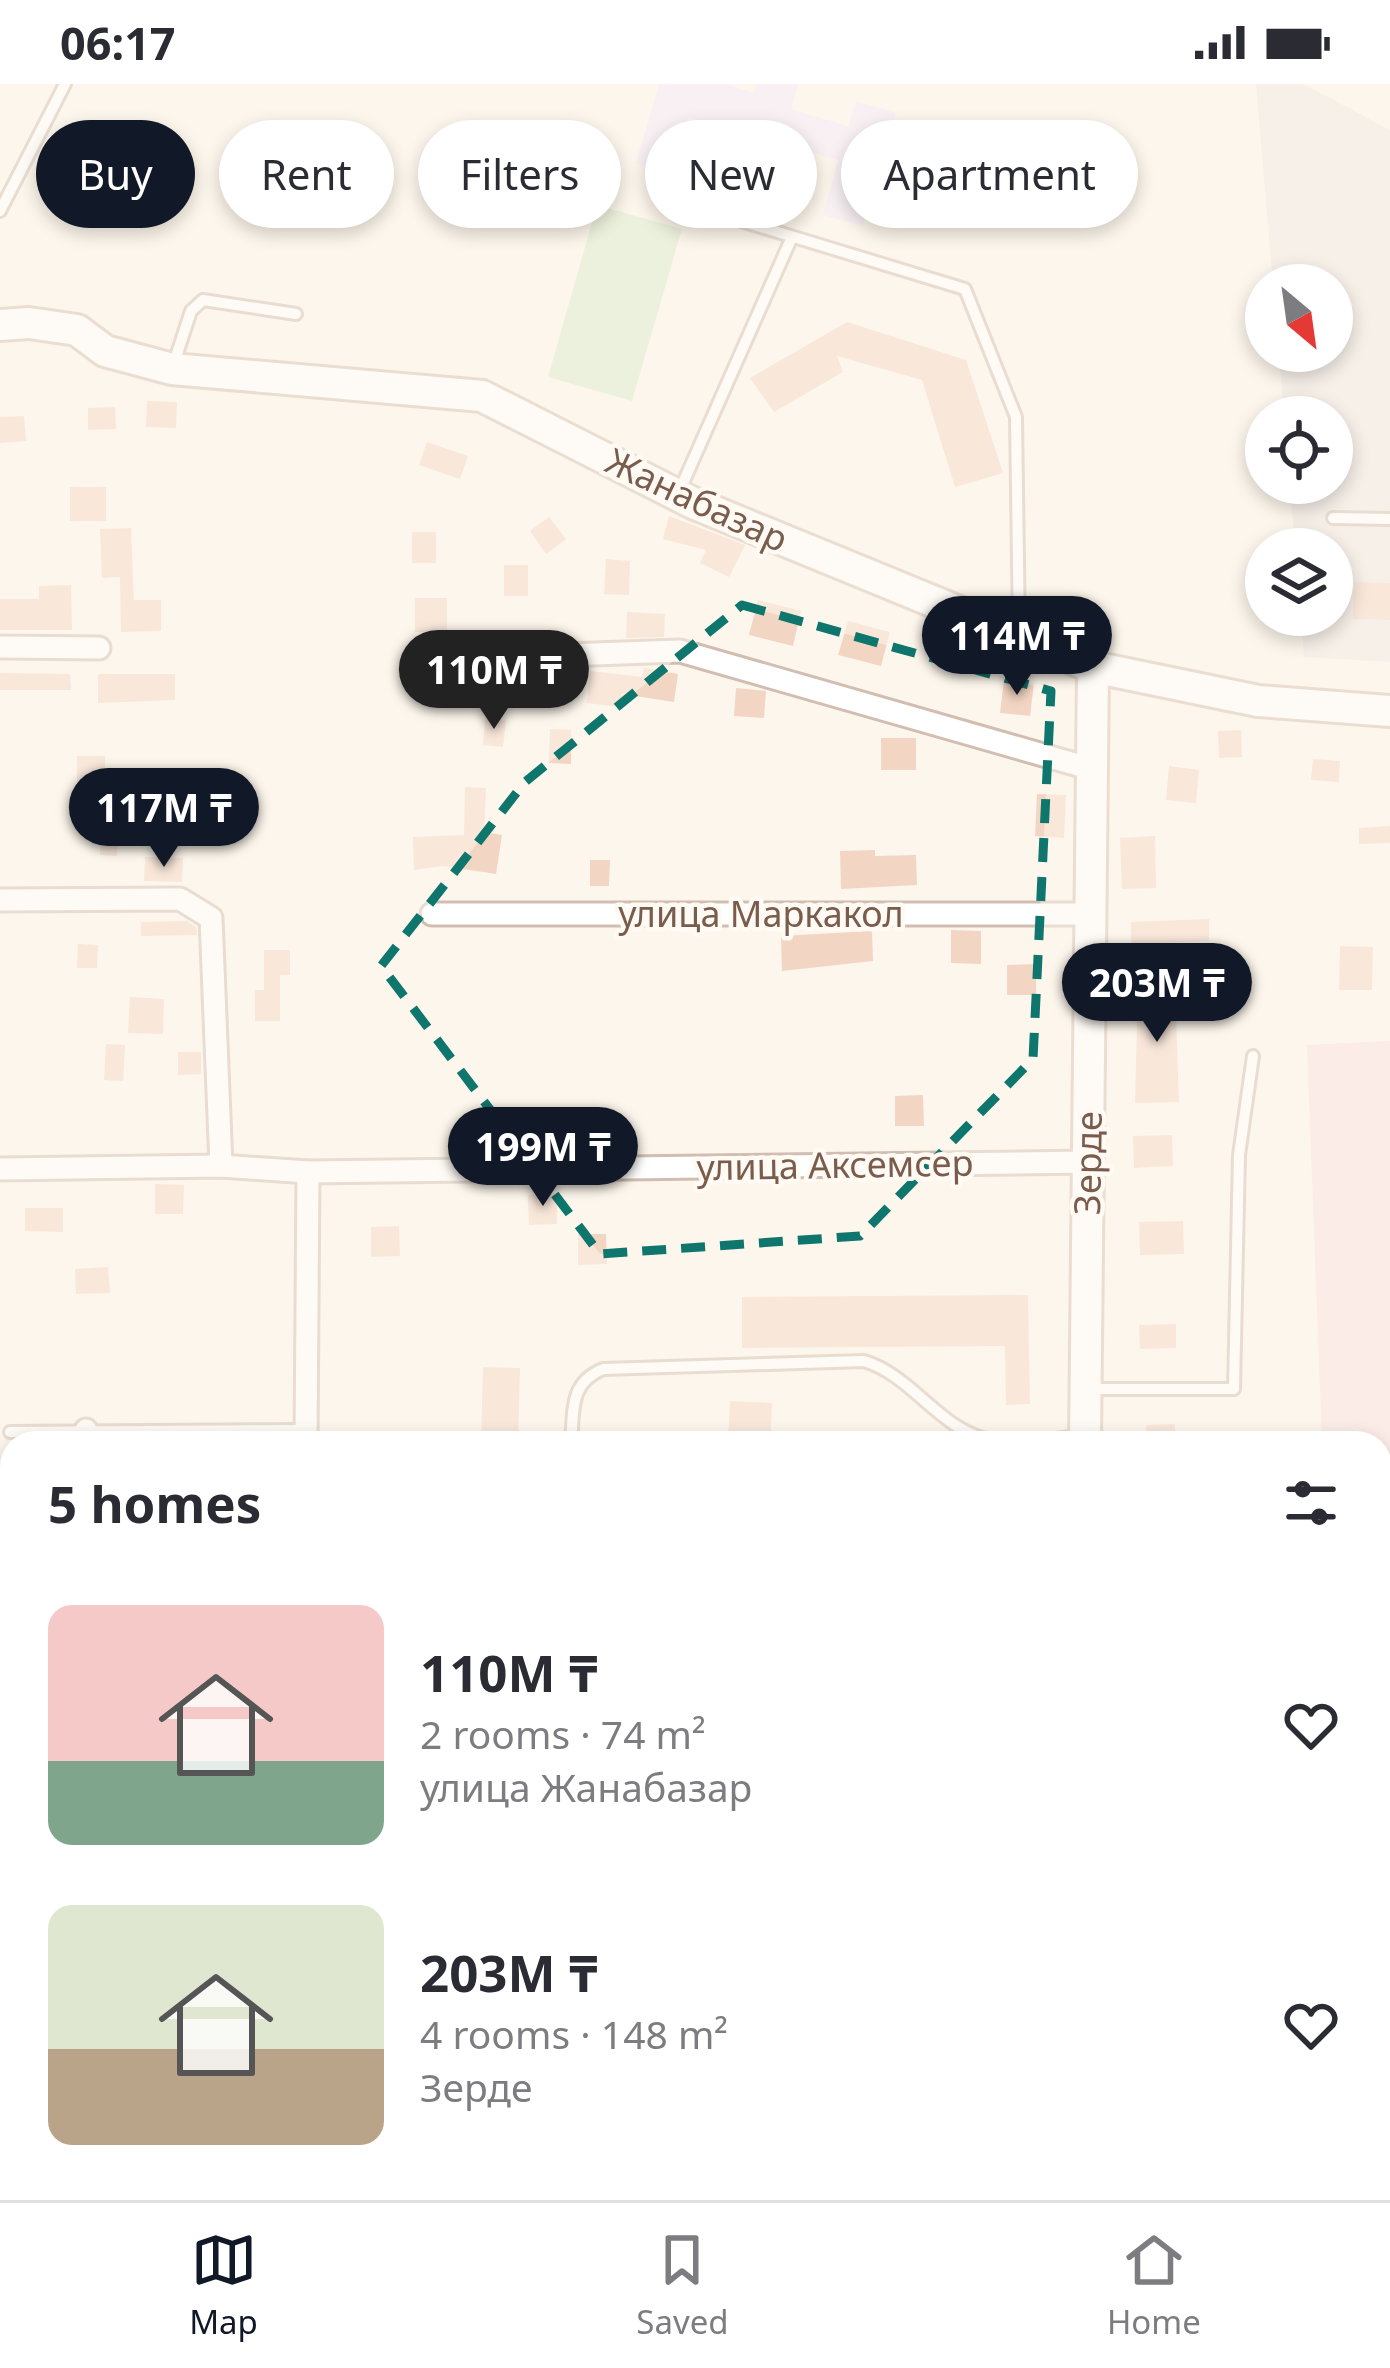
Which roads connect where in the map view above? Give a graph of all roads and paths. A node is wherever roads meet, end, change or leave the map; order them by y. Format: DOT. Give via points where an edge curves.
graph roads {
  1 [pos="64,84"];
  2 [pos="0,211"];
  3 [pos="762,228"];
  4 [pos="792,237"];
  5 [pos="296,314"];
  6 [pos="0,326"];
  7 [pos="172,369"];
  8 [pos="678,495"];
  9 [pos="1333,518"];
  10 [pos="1390,519"];
  11 [pos="1019,637"];
  12 [pos="0,647"];
  13 [pos="99,648"];
  14 [pos="478,658"];
  15 [pos="1093,668"];
  16 [pos="1390,711"];
  17 [pos="1092,770"];
  18 [pos="0,900"];
  19 [pos="432,914"];
  20 [pos="1090,914"];
  21 [pos="1253,1056"];
  22 [pos="1088,1162"];
  23 [pos="221,1166"];
  24 [pos="0,1168"];
  25 [pos="308,1172"];
  26 [pos="1086,1389"];
  27 [pos="306,1431"];
  28 [pos="572,1431"];
  29 [pos="967,1431"];
  30 [pos="1085,1431"];
  1 -- 2 [label="lane"];
  3 -- 4 [label="lane"];
  4 -- 8 [label="lane"];
  4 -- 11 [label="lane" via="965,289 1016,417"];
  5 -- 7 [label="lane" via="203,300 191,310"];
  6 -- 7 [label="street, Жанабазар" via="76,331 105,351"];
  7 -- 8 [label="street, Жанабазар" via="482,396"];
  8 -- 11 [label="street, Жанабазар"];
  9 -- 10 [label="lane"];
  11 -- 15 [label="street, Жанабазар"];
  12 -- 13 [label="street"];
  14 -- 17 [label="street" via="680,650"];
  15 -- 16 [label="street, Жанабазар" via="1258,701"];
  15 -- 17 [label="street, Зерде"];
  17 -- 20 [label="street, Зерде"];
  18 -- 23 [label="street" via="180,899 212,918"];
  19 -- 20 [label="street, улица Маркакол"];
  20 -- 22 [label="street, Зерде"];
  21 -- 26 [label="lane" via="1239,1155 1234,1390"];
  22 -- 25 [label="street, улица Аксемсер"];
  22 -- 26 [label="street, Зерде"];
  23 -- 24 [label="street, улица Аксемсер"];
  23 -- 25 [label="street, улица Аксемсер"];
  25 -- 27 [label="street"];
  26 -- 30 [label="street, Зерде"];
  28 -- 29 [label="lane" via="575,1390 603,1369 864,1361"];
}
